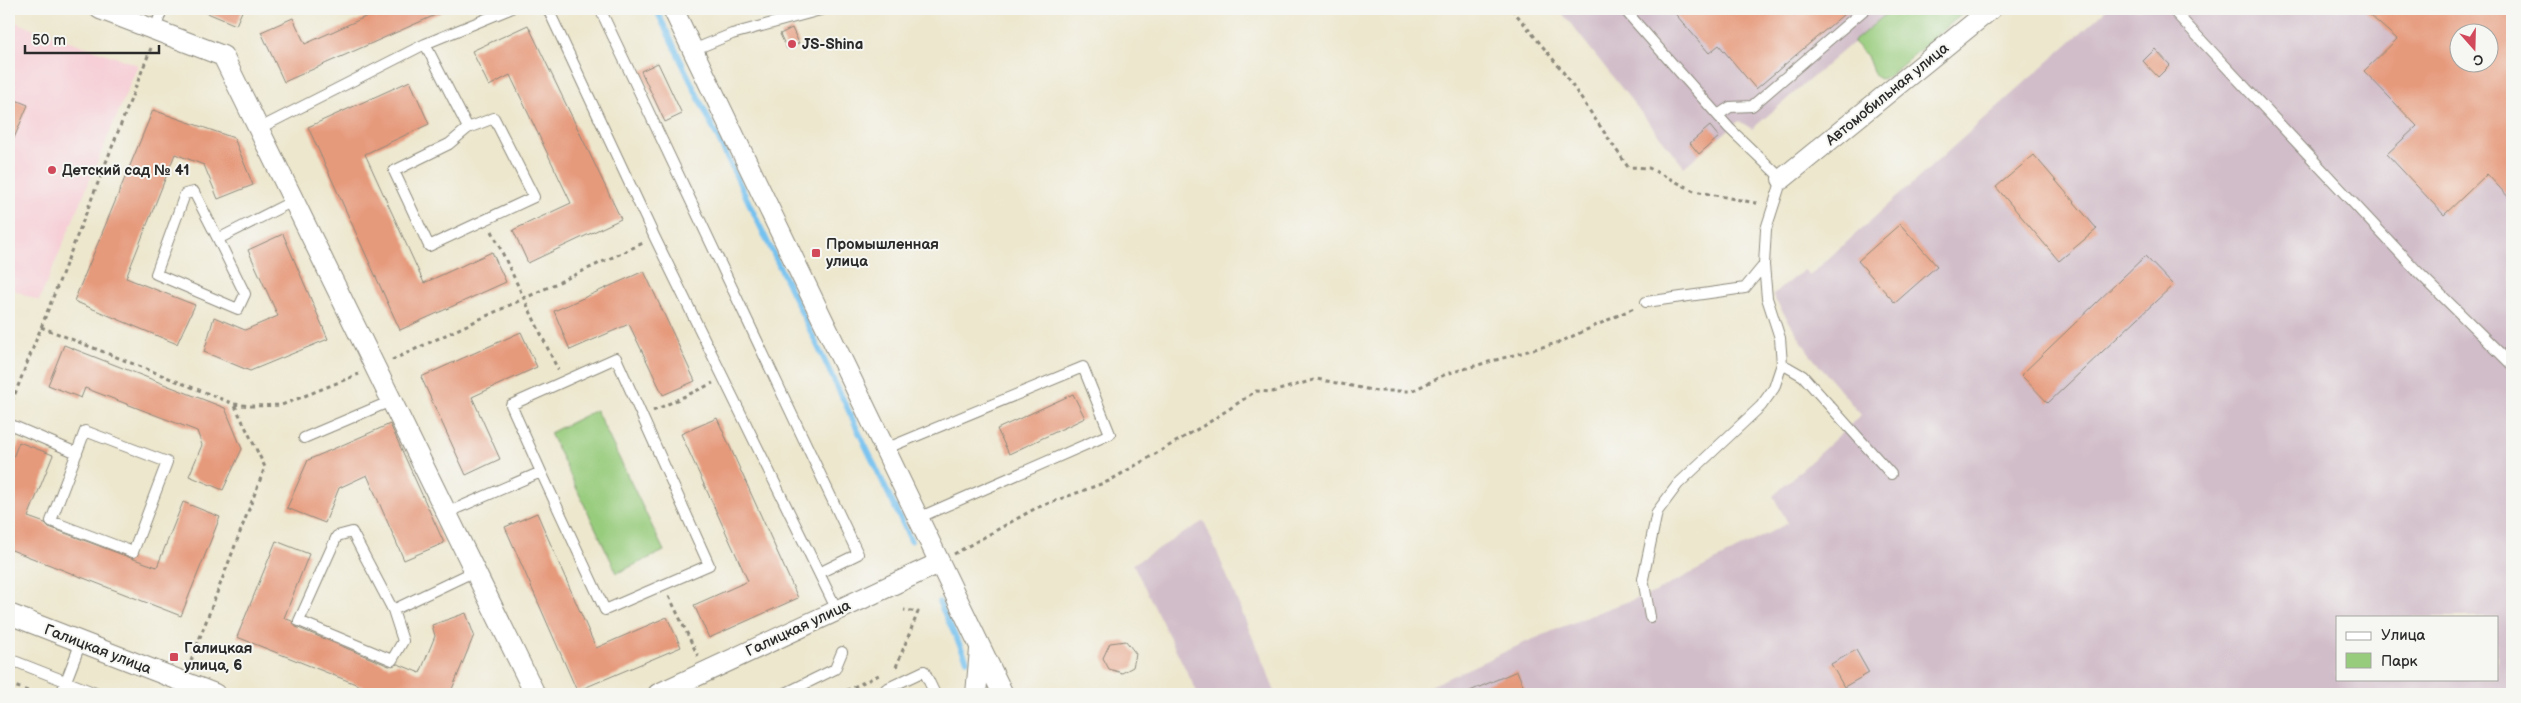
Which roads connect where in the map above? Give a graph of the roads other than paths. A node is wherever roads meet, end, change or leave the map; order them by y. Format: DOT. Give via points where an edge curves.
graph roads {
  1 [pos="100,9"];
  2 [pos="162,9"];
  3 [pos="510,9"];
  4 [pos="548,9"];
  5 [pos="600,9"];
  6 [pos="673,9"];
  7 [pos="824,9"];
  8 [pos="1624,9"];
  9 [pos="1865,9"];
  10 [pos="1991,9"];
  11 [pos="2172,9"];
  12 [pos="155,30"];
  13 [pos="426,44"];
  14 [pos="693,50"];
  15 [pos="1718,115"];
  16 [pos="468,128"];
  17 [pos="258,129"];
  18 [pos="1782,179"];
  19 [pos="293,201"];
  20 [pos="218,239"];
  21 [pos="1764,265"];
  22 [pos="1646,302"];
  23 [pos="1782,364"];
  24 [pos="2512,365"];
  25 [pos="391,401"];
  26 [pos="9,424"];
  27 [pos="304,438"];
  28 [pos="884,449"];
  29 [pos="77,453"];
  30 [pos="541,472"];
  31 [pos="1891,474"];
  32 [pos="446,513"];
  33 [pos="918,518"];
  34 [pos="939,563"];
  35 [pos="475,571"];
  36 [pos="819,573"];
  37 [pos="393,610"];
  38 [pos="837,610"];
  39 [pos="9,614"];
  40 [pos="1650,617"];
  41 [pos="81,642"];
  42 [pos="980,648"];
  43 [pos="842,652"];
  44 [pos="9,659"];
  45 [pos="66,682"];
  46 [pos="805,684"];
  47 [pos="60,694"];
  48 [pos="98,694"];
  49 [pos="215,694"];
  50 [pos="535,694"];
  51 [pos="658,694"];
  52 [pos="784,694"];
  53 [pos="810,694"];
  54 [pos="883,694"];
  55 [pos="935,694"];
  56 [pos="976,694"];
  57 [pos="1002,694"];
  1 -- 12 [label="street"];
  2 -- 12 [label="lane"];
  3 -- 13 [label="lane"];
  4 -- 36 [label="lane" via="654,238"];
  5 -- 36 [label="lane" via="858,554"];
  6 -- 14 [label="street"];
  7 -- 14 [label="lane" via="732,34"];
  8 -- 15 [label="lane"];
  9 -- 15 [label="lane" via="1752,106 1730,107"];
  10 -- 18 [label="street, Автомобильная улица"];
  11 -- 24 [label="lane" via="2417,271"];
  12 -- 17 [label="street" via="223,56"];
  13 -- 16 [label="lane"];
  13 -- 17 [label="lane"];
  14 -- 28 [label="street"];
  15 -- 18 [label="lane"];
  16 -- 16 [label="lane" via="449,144 394,171 429,246 534,197 494,118"];
  17 -- 19 [label="street"];
  18 -- 21 [label="lane" via="1766,229"];
  19 -- 20 [label="lane"];
  19 -- 25 [label="street"];
  20 -- 20 [label="lane" via="245,294 238,309 156,274 185,194 194,192"];
  21 -- 22 [label="lane" via="1745,288"];
  21 -- 23 [label="lane" via="1767,298 1780,338"];
  23 -- 31 [label="lane" via="1803,376"];
  23 -- 40 [label="lane" via="1774,388 1761,406 1678,484 1657,512 1644,579"];
  25 -- 27 [label="lane"];
  25 -- 32 [label="street"];
  26 -- 29 [label="lane"];
  28 -- 33 [label="street"];
  28 -- 33 [label="lane" via="1083,367 1110,434"];
  29 -- 29 [label="lane" via="51,521 133,552 167,462 85,431"];
  30 -- 30 [label="lane" via="605,610 709,565 616,358 511,405"];
  30 -- 32 [label="lane"];
  32 -- 35 [label="street"];
  33 -- 34 [label="street"];
  34 -- 38 [label="street, Галицкая улица"];
  34 -- 42 [label="street"];
  35 -- 37 [label="lane"];
  35 -- 50 [label="street"];
  36 -- 38 [label="lane"];
  37 -- 37 [label="lane" via="352,532 337,536 299,620 392,660 403,641"];
  38 -- 51 [label="street, Галицкая улица"];
  39 -- 41 [label="street, Галицкая улица"];
  41 -- 45 [label="lane"];
  41 -- 49 [label="street, Галицкая улица"];
  42 -- 56 [label="street"];
  42 -- 57 [label="street"];
  43 -- 46 [label="lane" via="835,669"];
  44 -- 45 [label="lane"];
  45 -- 47 [label="lane"];
  45 -- 48 [label="lane"];
  46 -- 52 [label="lane"];
  46 -- 53 [label="lane"];
  54 -- 55 [label="lane" via="886,689 924,671"];
}
